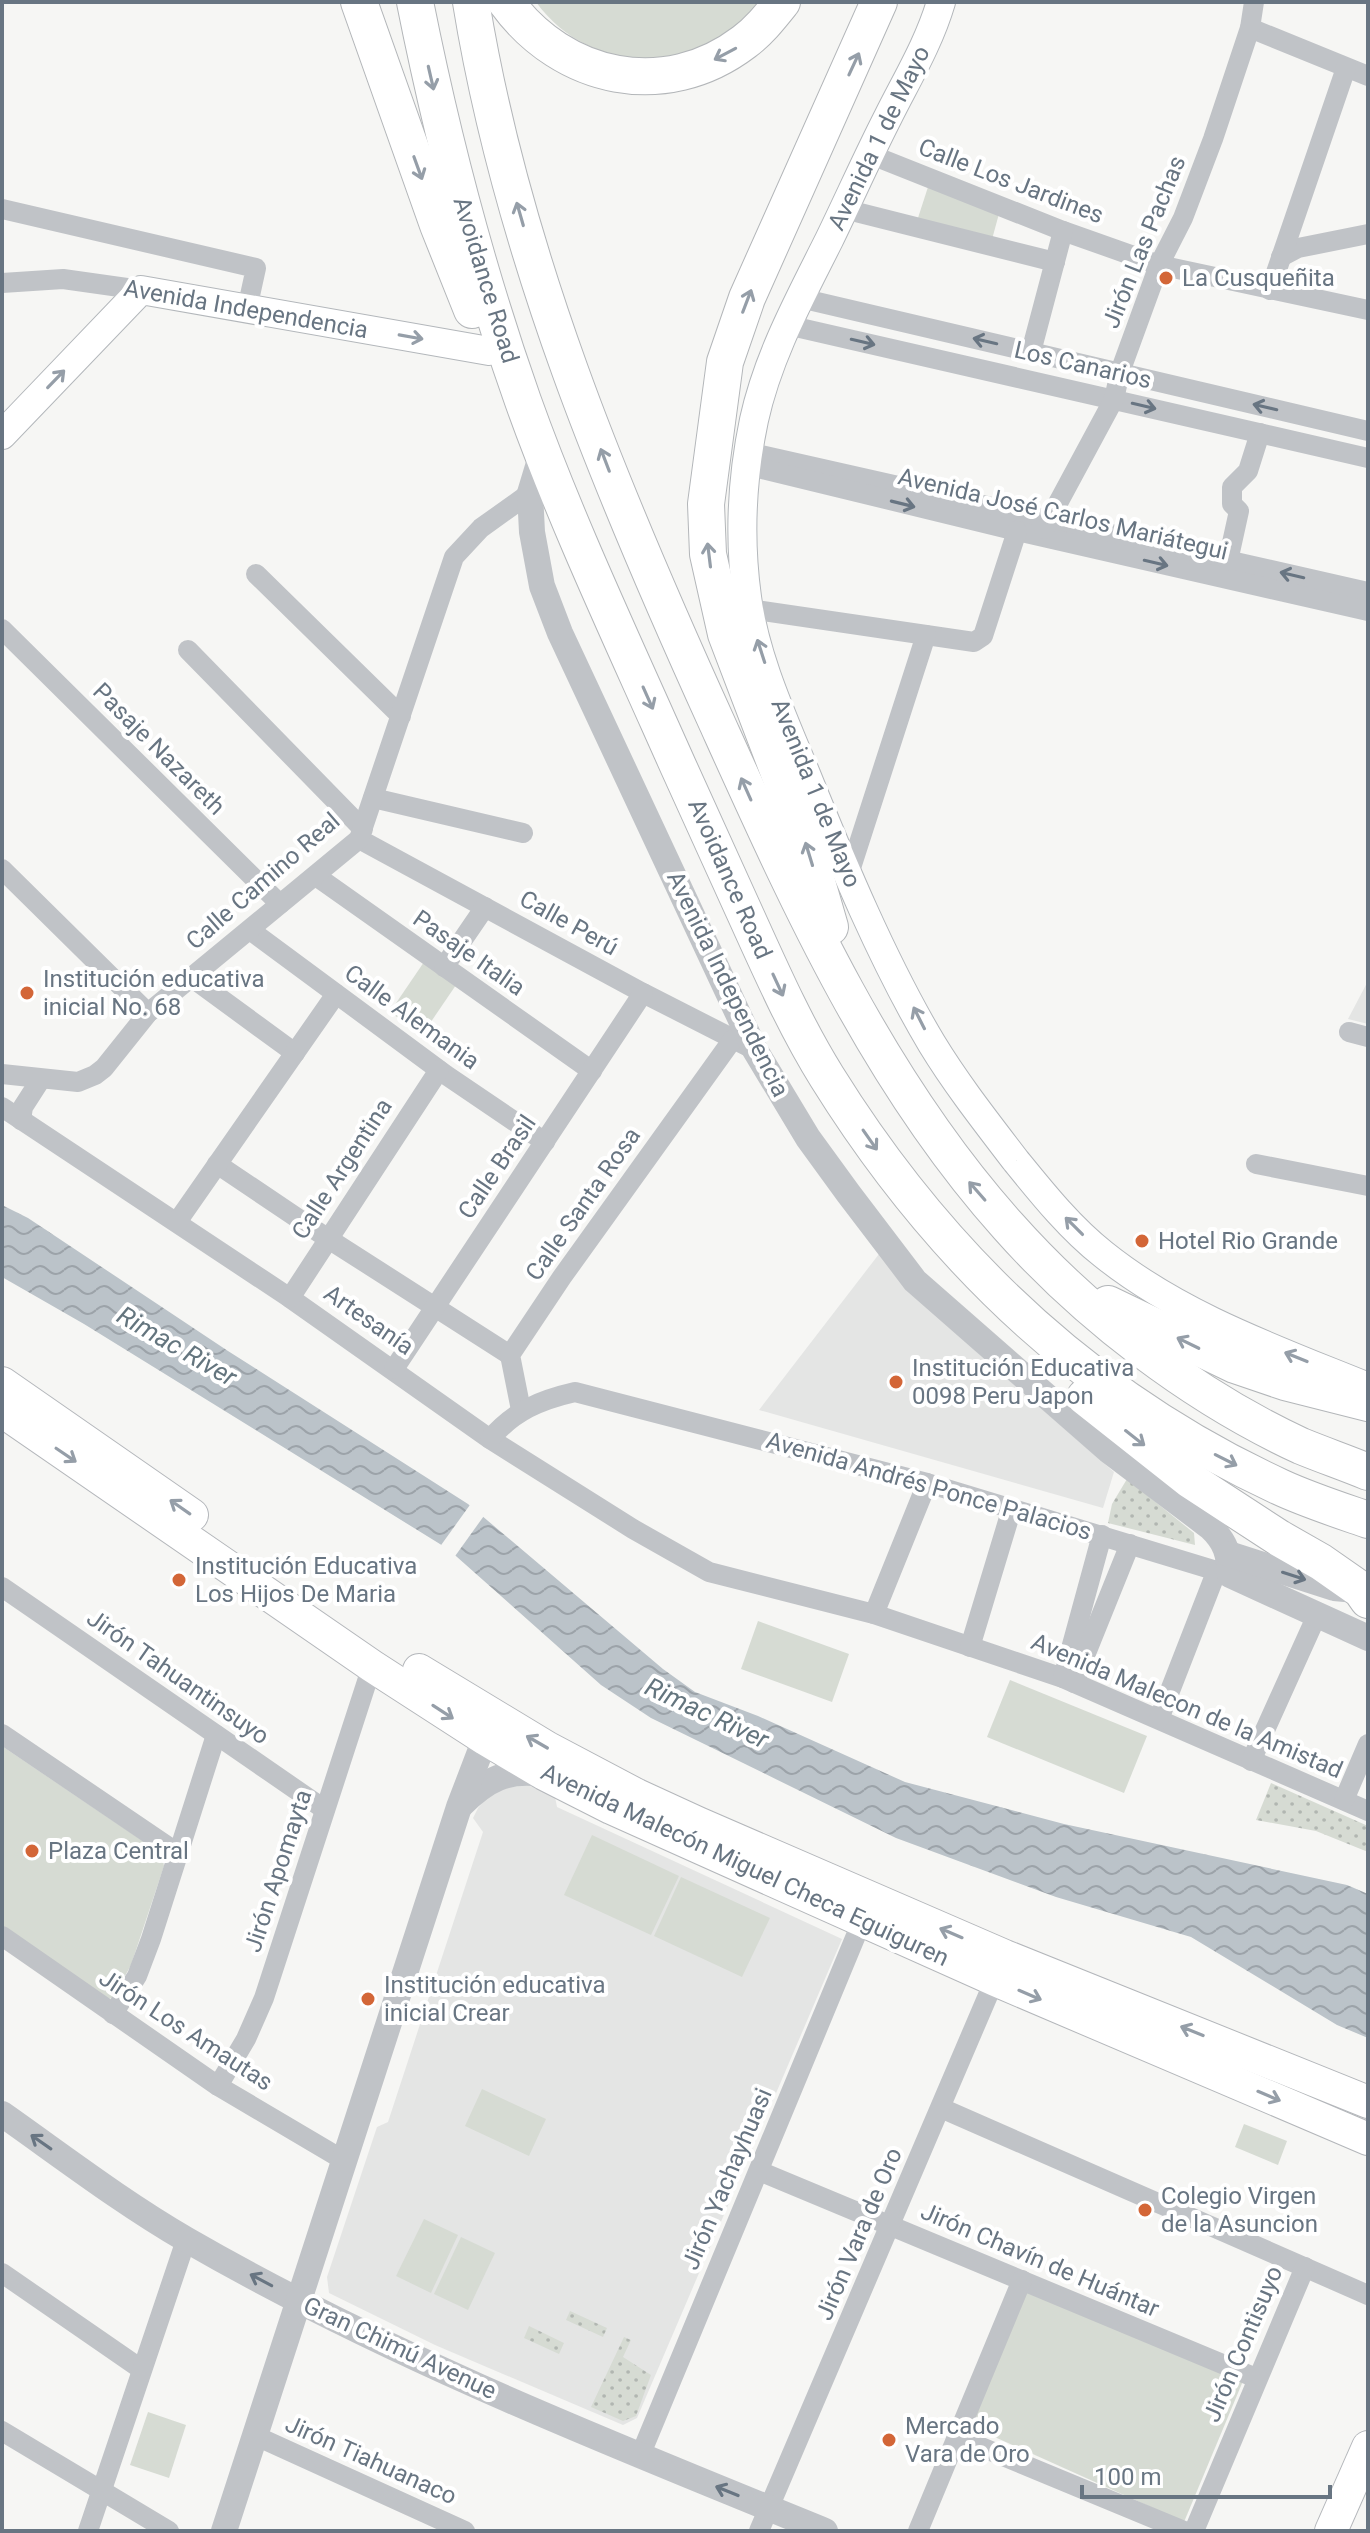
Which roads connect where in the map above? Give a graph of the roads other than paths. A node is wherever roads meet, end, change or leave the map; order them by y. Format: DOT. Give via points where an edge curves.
graph roads {
  1 [pos="359,2"];
  2 [pos="415,2"];
  3 [pos="471,2"];
  4 [pos="506,2"];
  5 [pos="782,2"];
  6 [pos="879,2"];
  7 [pos="941,2"];
  8 [pos="1254,2"];
  9 [pos="1250,28"];
  10 [pos="1346,68"];
  11 [pos="1368,76"];
  12 [pos="869,154"];
  13 [pos="2,209"];
  14 [pos="844,209"];
  15 [pos="1063,231"];
  16 [pos="1368,234"];
  17 [pos="1281,257"];
  18 [pos="1055,262"];
  19 [pos="1159,265"];
  20 [pos="2,283"];
  21 [pos="141,290"];
  22 [pos="1270,290"];
  23 [pos="800,298"];
  24 [pos="247,309"];
  25 [pos="1368,310"];
  26 [pos="787,325"];
  27 [pos="489,351"];
  28 [pos="1031,352"];
  29 [pos="1120,372"];
  30 [pos="1114,399"];
  31 [pos="523,401"];
  32 [pos="1298,415"];
  33 [pos="1368,431"];
  34 [pos="1260,433"];
  35 [pos="2,435"];
  36 [pos="1290,440"];
  37 [pos="543,450"];
  38 [pos="747,458"];
  39 [pos="1368,458"];
  40 [pos="530,493"];
  41 [pos="1044,528"];
  42 [pos="1017,531"];
  43 [pos="1228,561"];
  44 [pos="256,574"];
  45 [pos="1368,592"];
  46 [pos="749,609"];
  47 [pos="1368,611"];
  48 [pos="2,629"];
  49 [pos="926,635"];
  50 [pos="188,650"];
  51 [pos="401,716"];
  52 [pos="373,798"];
  53 [pos="523,833"];
  54 [pos="361,834"];
  55 [pos="2,869"];
  56 [pos="849,874"];
  57 [pos="316,876"];
  58 [pos="280,904"];
  59 [pos="485,907"];
  60 [pos="250,930"];
  61 [pos="444,967"];
  62 [pos="191,977"];
  63 [pos="643,993"];
  64 [pos="336,994"];
  65 [pos="854,1010"];
  66 [pos="148,1013"];
  67 [pos="744,1044"];
  68 [pos="295,1053"];
  69 [pos="439,1070"];
  70 [pos="592,1071"];
  71 [pos="2,1074"];
  72 [pos="41,1079"];
  73 [pos="2,1107"];
  74 [pos="21,1120"];
  75 [pos="545,1142"];
  76 [pos="217,1164"];
  77 [pos="1256,1164"];
  78 [pos="1368,1186"];
  79 [pos="177,1222"];
  80 [pos="327,1238"];
  81 [pos="1069,1288"];
  82 [pos="290,1298"];
  83 [pos="434,1308"];
  84 [pos="1025,1320"];
  85 [pos="510,1355"];
  86 [pos="394,1369"];
  87 [pos="1368,1387"];
  88 [pos="3,1394"];
  89 [pos="1368,1403"];
  90 [pos="521,1410"];
  91 [pos="490,1439"];
  92 [pos="1368,1472"];
  93 [pos="927,1483"];
  94 [pos="1012,1508"];
  95 [pos="1368,1520"];
  96 [pos="1102,1535"];
  97 [pos="1130,1544"];
  98 [pos="1225,1566"];
  99 [pos="709,1572"];
  100 [pos="2,1587"];
  101 [pos="1366,1594"];
  102 [pos="874,1614"];
  103 [pos="1317,1615"];
  104 [pos="1368,1638"];
  105 [pos="970,1647"];
  106 [pos="372,1666"];
  107 [pos="1068,1681"];
  108 [pos="1159,1719"];
  109 [pos="490,1729"];
  110 [pos="2,1734"];
  111 [pos="216,1735"];
  112 [pos="1368,1744"];
  113 [pos="1251,1761"];
  114 [pos="544,1774"];
  115 [pos="1344,1800"];
  116 [pos="459,1807"];
  117 [pos="324,1809"];
  118 [pos="1368,1811"];
  119 [pos="179,1854"];
  120 [pos="862,1921"];
  121 [pos="2,1936"];
  122 [pos="1000,1968"];
  123 [pos="113,2014"];
  124 [pos="218,2086"];
  125 [pos="1368,2102"];
  126 [pos="941,2108"];
  127 [pos="2,2114"];
  128 [pos="1368,2139"];
  129 [pos="345,2161"];
  130 [pos="759,2171"];
  131 [pos="892,2226"];
  132 [pos="186,2240"];
  133 [pos="1305,2267"];
  134 [pos="2,2273"];
  135 [pos="1022,2280"];
  136 [pos="1368,2295"];
  137 [pos="300,2301"];
  138 [pos="141,2369"];
  139 [pos="1256,2378"];
  140 [pos="2,2431"];
  141 [pos="256,2436"];
  142 [pos="957,2437"];
  143 [pos="1368,2447"];
  144 [pos="640,2456"];
  145 [pos="101,2491"];
  146 [pos="764,2520"];
  147 [pos="88,2531"];
  148 [pos="169,2531"];
  149 [pos="224,2531"];
  150 [pos="465,2531"];
  151 [pos="825,2531"];
  152 [pos="918,2531"];
  153 [pos="1184,2531"];
  154 [pos="1194,2531"];
  155 [pos="1331,2531"];
  1 -- 27 [label="highway, one-way"];
  2 -- 31 [label="highway, Avoidance Road, one-way" via="449,157"];
  65 -- 3 [label="highway, one-way" via="662,602 559,342 506,166"];
  5 -- 4 [label="highway, one-way" via="761,29 719,58 666,75 637,77 612,74 559,53"];
  65 -- 6 [label="highway, one-way" via="806,844 726,634 708,554 706,504 725,362 747,298"];
  7 -- 12 [label="main road, Avenida 1 de Mayo" via="933,29"];
  8 -- 9 [label="street, Jirón Las Pachas"];
  9 -- 10 [label="street"];
  9 -- 19 [label="street, Jirón Las Pachas" via="1208,153"];
  10 -- 11 [label="street"];
  10 -- 17 [label="street"];
  12 -- 14 [label="main road, Avenida 1 de Mayo"];
  12 -- 15 [label="street, Calle Los Jardines"];
  13 -- 24 [label="street" via="256,268"];
  14 -- 18 [label="street"];
  14 -- 23 [label="main road, Avenida 1 de Mayo"];
  15 -- 18 [label="street"];
  15 -- 19 [label="street, Calle Los Jardines"];
  16 -- 17 [label="street" via="1298,248"];
  17 -- 22 [label="street"];
  18 -- 28 [label="street"];
  19 -- 22 [label="street, Calle Los Jardines"];
  19 -- 29 [label="street, Jirón Las Pachas"];
  20 -- 21 [label="street, Avenida Independencia" via="63,279"];
  21 -- 24 [label="main road, Avenida Independencia"];
  35 -- 21 [label="main road, one-way"];
  22 -- 25 [label="street, Calle Los Jardines"];
  23 -- 26 [label="main road, Avenida 1 de Mayo"];
  28 -- 23 [label="street, one-way"];
  24 -- 27 [label="main road, Avenida Independencia, one-way"];
  26 -- 30 [label="street, Los Canarios, one-way"];
  26 -- 38 [label="main road, Avenida 1 de Mayo" via="764,383"];
  27 -- 31 [label="highway"];
  28 -- 29 [label="street"];
  29 -- 30 [label="street, Jirón Las Pachas"];
  32 -- 29 [label="street, one-way"];
  30 -- 34 [label="street, Los Canarios, one-way"];
  30 -- 41 [label="street, Jirón Las Pachas"];
  31 -- 37 [label="highway, Avoidance Road"];
  32 -- 33 [label="street"];
  32 -- 36 [label="street"];
  34 -- 36 [label="street, Los Canarios"];
  34 -- 43 [label="street" via="1248,471 1232,487 1232,504 1239,511"];
  36 -- 39 [label="street, Los Canarios"];
  37 -- 40 [label="street, Avenida Independencia"];
  37 -- 84 [label="highway, Avoidance Road, one-way" via="615,626 792,1014 826,1076 921,1209"];
  38 -- 41 [label="street, Avenida José Carlos Mariátegui"];
  38 -- 42 [label="street, Avenida José Carlos Mariátegui, one-way"];
  38 -- 46 [label="main road, Avenida 1 de Mayo" via="743,547"];
  40 -- 51 [label="street, Calle Camino Real" via="481,528 454,557"];
  40 -- 67 [label="street, Avenida Independencia" via="537,565 560,633"];
  41 -- 42 [label="street, Avenida José Carlos Mariátegui"];
  41 -- 43 [label="street, Avenida José Carlos Mariátegui"];
  41 -- 47 [label="street, Avenida José Carlos Mariátegui, one-way"];
  42 -- 49 [label="street" via="983,636 974,642"];
  45 -- 43 [label="street, Avenida José Carlos Mariátegui, one-way"];
  44 -- 51 [label="street"];
  46 -- 49 [label="street"];
  56 -- 46 [label="main road, Avenida 1 de Mayo, one-way" via="786,725"];
  48 -- 58 [label="street, Pasaje Nazareth"];
  49 -- 56 [label="street"];
  50 -- 54 [label="street, Calle Camino Real"];
  51 -- 52 [label="street, Calle Camino Real"];
  52 -- 53 [label="street"];
  52 -- 54 [label="street, Calle Camino Real"];
  54 -- 57 [label="street, Calle Camino Real"];
  54 -- 59 [label="street, Calle Perú"];
  55 -- 66 [label="street"];
  87 -- 56 [label="main road, Avenida 1 de Mayo, one-way" via="1174,1301 1102,1253 1032,1181 931,1043"];
  57 -- 58 [label="street, Calle Camino Real"];
  57 -- 61 [label="street, Pasaje Italia"];
  58 -- 60 [label="street, Calle Camino Real"];
  59 -- 61 [label="street"];
  59 -- 63 [label="street, Calle Perú"];
  60 -- 62 [label="street, Calle Camino Real"];
  60 -- 64 [label="street, Calle Alemania"];
  61 -- 70 [label="street, Pasaje Italia"];
  62 -- 66 [label="street, Calle Camino Real"];
  62 -- 68 [label="street"];
  63 -- 67 [label="street, Calle Perú"];
  63 -- 70 [label="street, Calle Brasil"];
  64 -- 68 [label="street"];
  64 -- 69 [label="street, Calle Alemania"];
  81 -- 65 [label="highway, one-way" via="967,1180"];
  66 -- 72 [label="street, Calle Camino Real" via="95,1075 78,1082"];
  67 -- 85 [label="street, Calle Santa Rosa" via="562,1277"];
  67 -- 98 [label="street, Avenida Independencia" via="915,1281 1108,1450 1222,1538"];
  68 -- 76 [label="street"];
  69 -- 75 [label="street, Calle Alemania"];
  69 -- 80 [label="street, Calle Argentina"];
  70 -- 75 [label="street, Calle Brasil"];
  71 -- 72 [label="street, Calle Camino Real"];
  72 -- 74 [label="street"];
  73 -- 74 [label="street, Artesanía"];
  74 -- 79 [label="street, Artesanía"];
  75 -- 83 [label="street, Calle Brasil"];
  76 -- 79 [label="street"];
  76 -- 80 [label="street"];
  77 -- 78 [label="street"];
  79 -- 82 [label="street, Artesanía"];
  80 -- 82 [label="street, Calle Argentina"];
  80 -- 83 [label="street"];
  89 -- 81 [label="highway, one-way" via="1235,1365"];
  81 -- 92 [label="highway" via="1148,1353 1222,1404 1301,1446"];
  82 -- 86 [label="street, Artesanía"];
  83 -- 85 [label="street"];
  83 -- 86 [label="street, Calle Brasil"];
  84 -- 95 [label="highway, Avoidance Road, one-way" via="1129,1402 1200,1447 1283,1489"];
  84 -- 101 [label="highway, one-way" via="1078,1390 1120,1426 1228,1506"];
  85 -- 90 [label="street"];
  86 -- 91 [label="street, Artesanía"];
  88 -- 106 [label="main road, Avenida Malecón Miguel Checa Eguiguren, one-way"];
  109 -- 88 [label="main road, Avenida Malecón Miguel Checa Eguiguren, one-way" via="380,1645"];
  90 -- 91 [label="street, Avenida Andrés Ponce Palacios"];
  90 -- 93 [label="street, Avenida Andrés Ponce Palacios" via="575,1392"];
  91 -- 99 [label="street, Artesanía"];
  93 -- 94 [label="street, Avenida Andrés Ponce Palacios"];
  93 -- 102 [label="street"];
  94 -- 96 [label="street, Avenida Andrés Ponce Palacios"];
  94 -- 105 [label="street"];
  96 -- 97 [label="street, Avenida Andrés Ponce Palacios"];
  96 -- 107 [label="street"];
  97 -- 98 [label="street, Avenida Andrés Ponce Palacios"];
  97 -- 107 [label="street"];
  98 -- 101 [label="street, one-way"];
  98 -- 103 [label="street, Avenida Andrés Ponce Palacios"];
  98 -- 108 [label="street"];
  99 -- 102 [label="street, Avenida Malecon de la Amistad"];
  100 -- 111 [label="street, Jirón Tahuantinsuyo"];
  102 -- 105 [label="street, Avenida Malecon de la Amistad"];
  103 -- 104 [label="street, Avenida Andrés Ponce Palacios"];
  103 -- 113 [label="street"];
  105 -- 107 [label="street, Avenida Malecon de la Amistad"];
  106 -- 109 [label="main road, Avenida Malecón Miguel Checa Eguiguren, one-way"];
  106 -- 117 [label="street, Jirón Apomayta"];
  107 -- 108 [label="street, Avenida Malecon de la Amistad"];
  108 -- 113 [label="street, Avenida Malecon de la Amistad"];
  109 -- 114 [label="main road, Avenida Malecón Miguel Checa Eguiguren"];
  109 -- 116 [label="street"];
  122 -- 109 [label="main road, Avenida Malecón Miguel Checa Eguiguren, one-way"];
  110 -- 119 [label="street"];
  111 -- 117 [label="street, Jirón Tahuantinsuyo"];
  111 -- 119 [label="street"];
  112 -- 115 [label="street"];
  113 -- 115 [label="street, Avenida Malecon de la Amistad"];
  114 -- 116 [label="street" via="520,1771 502,1776"];
  114 -- 120 [label="main road, Avenida Malecón Miguel Checa Eguiguren"];
  115 -- 118 [label="street, Avenida Malecon de la Amistad"];
  116 -- 129 [label="street"];
  117 -- 124 [label="street, Jirón Apomayta" via="264,1998"];
  119 -- 123 [label="street" via="137,1976"];
  120 -- 122 [label="main road, Avenida Malecón Miguel Checa Eguiguren"];
  120 -- 130 [label="street, Jirón Yachayhuasi"];
  121 -- 123 [label="street, Jirón Los Amautas"];
  125 -- 122 [label="main road, Avenida Malecón Miguel Checa Eguiguren, one-way"];
  122 -- 126 [label="street, Jirón Vara de Oro"];
  122 -- 128 [label="main road, Avenida Malecón Miguel Checa Eguiguren, one-way"];
  123 -- 124 [label="street, Jirón Los Amautas"];
  124 -- 129 [label="street, Jirón Los Amautas"];
  126 -- 131 [label="street, Jirón Vara de Oro"];
  126 -- 133 [label="street"];
  132 -- 127 [label="street, Gran Chimú Avenue, one-way"];
  129 -- 137 [label="street"];
  130 -- 131 [label="street, Jirón Chavín de Huántar"];
  130 -- 144 [label="street, Jirón Yachayhuasi"];
  131 -- 135 [label="street, Jirón Chavín de Huántar"];
  131 -- 146 [label="street, Jirón Vara de Oro"];
  137 -- 132 [label="street, Gran Chimú Avenue, one-way"];
  132 -- 138 [label="street"];
  133 -- 136 [label="street"];
  133 -- 139 [label="street, Jirón Contisuyo"];
  134 -- 138 [label="street"];
  135 -- 139 [label="street, Jirón Chavín de Huántar"];
  135 -- 142 [label="street"];
  137 -- 141 [label="street"];
  137 -- 144 [label="street, Gran Chimú Avenue" via="435,2367"];
  138 -- 145 [label="street"];
  139 -- 154 [label="street, Jirón Contisuyo"];
  140 -- 145 [label="street"];
  141 -- 149 [label="street"];
  141 -- 150 [label="street, Jirón Tiahuanaco"];
  142 -- 152 [label="street"];
  142 -- 153 [label="street"];
  143 -- 155 [label="main road"];
  146 -- 144 [label="street, Gran Chimú Avenue, one-way"];
  145 -- 147 [label="street"];
  145 -- 148 [label="street"];
  146 -- 151 [label="street, Gran Chimú Avenue"];
}
